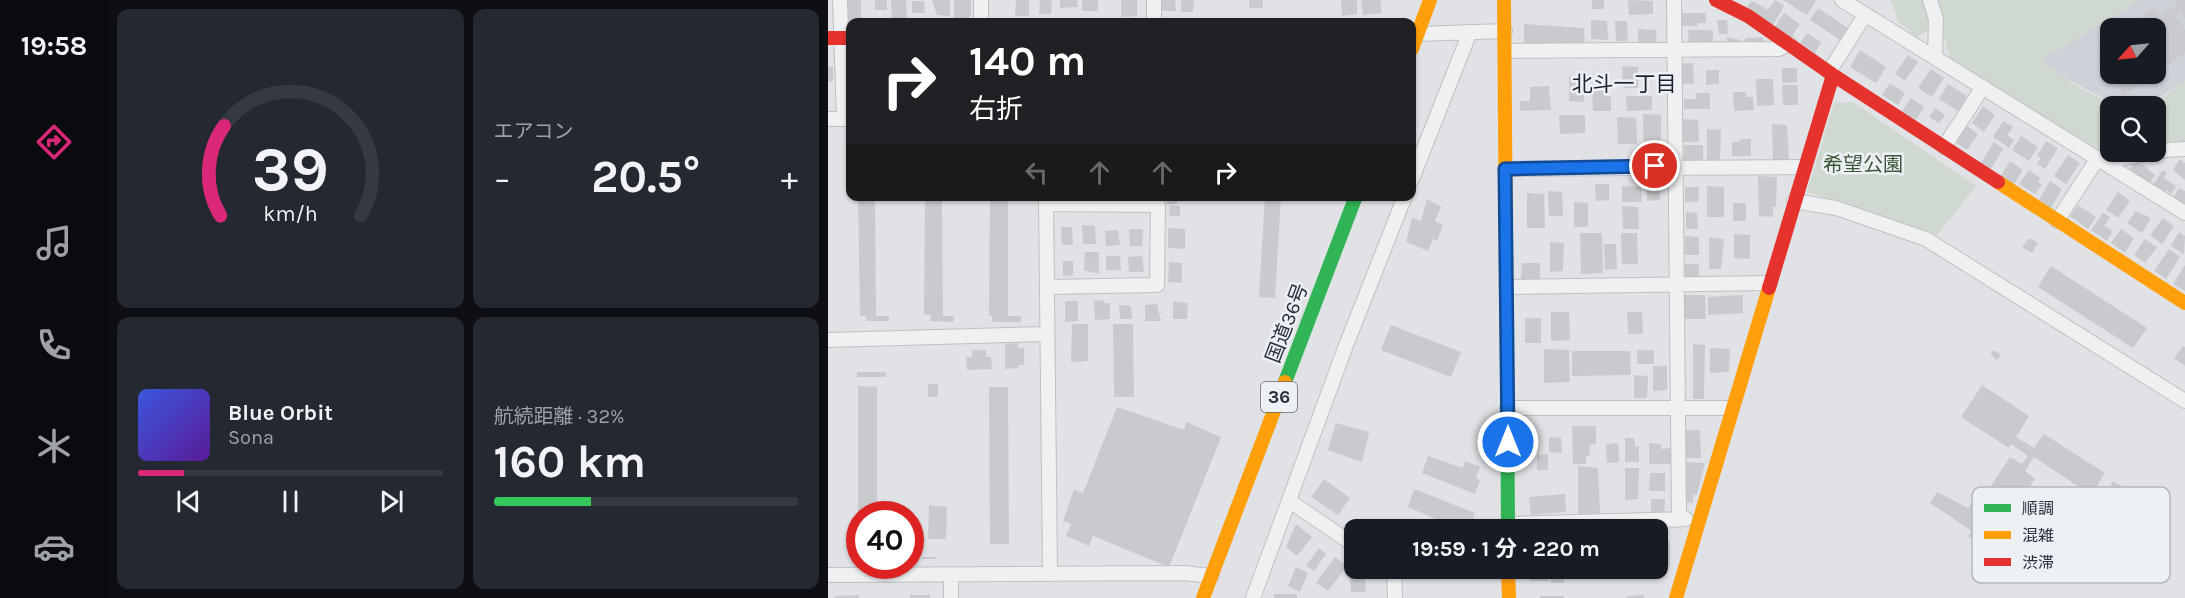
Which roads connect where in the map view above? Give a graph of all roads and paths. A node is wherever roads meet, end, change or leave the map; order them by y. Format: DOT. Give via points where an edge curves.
graph roads {
  1 [pos="840,0"];
  2 [pos="981,0"];
  3 [pos="1154,0"];
  4 [pos="1430,0"];
  5 [pos="1504,0"];
  6 [pos="1674,0"];
  7 [pos="1716,0"];
  8 [pos="1842,0"];
  9 [pos="1930,0"];
  10 [pos="1736,3"];
  11 [pos="1865,15"];
  12 [pos="981,18"];
  13 [pos="1154,18"];
  14 [pos="1416,30"];
  15 [pos="1505,31"];
  16 [pos="1470,32"];
  17 [pos="1416,34"];
  18 [pos="840,38"];
  19 [pos="1790,44"];
  20 [pos="1675,50"];
  21 [pos="1505,51"];
  22 [pos="1935,58"];
  23 [pos="1831,73"];
  24 [pos="1983,87"];
  25 [pos="846,107"];
  26 [pos="828,119"];
  27 [pos="846,119"];
  28 [pos="1944,147"];
  29 [pos="2185,149"];
  30 [pos="2166,150"];
  31 [pos="2100,159"];
  32 [pos="2100,161"];
  33 [pos="2104,162"];
  34 [pos="1676,166"];
  35 [pos="1804,167"];
  36 [pos="1416,169"];
  37 [pos="1505,169"];
  38 [pos="1046,201"];
  39 [pos="1068,201"];
  40 [pos="1354,201"];
  41 [pos="1403,201"];
  42 [pos="1794,201"];
  43 [pos="2185,213"];
  44 [pos="2057,221"];
  45 [pos="1677,283"];
  46 [pos="1770,283"];
  47 [pos="1047,287"];
  48 [pos="1506,287"];
  49 [pos="2185,303"];
  50 [pos="1047,334"];
  51 [pos="828,340"];
  52 [pos="2185,401"];
  53 [pos="1507,408"];
  54 [pos="1732,408"];
  55 [pos="1678,409"];
  56 [pos="1291,502"];
  57 [pos="1508,519"];
  58 [pos="1700,519"];
  59 [pos="1668,520"];
  60 [pos="1679,520"];
  61 [pos="1344,537"];
  62 [pos="951,574"];
  63 [pos="1050,574"];
  64 [pos="828,575"];
  65 [pos="1212,576"];
  66 [pos="1394,579"];
  67 [pos="1508,579"];
  68 [pos="951,598"];
  69 [pos="1203,598"];
  70 [pos="1253,598"];
  71 [pos="1395,598"];
  72 [pos="1509,598"];
  73 [pos="1676,598"];
  1 -- 18 [label="street"];
  2 -- 12 [label="street"];
  3 -- 13 [label="street"];
  4 -- 14 [label="main road"];
  5 -- 15 [label="main road"];
  6 -- 20 [label="street"];
  7 -- 10 [label="main road"];
  8 -- 11 [label="street"];
  9 -- 22 [label="street" via="1936,19"];
  10 -- 19 [label="main road"];
  11 -- 22 [label="street"];
  11 -- 23 [label="street"];
  15 -- 16 [label="street"];
  15 -- 21 [label="main road"];
  16 -- 17 [label="street"];
  16 -- 36 [label="street"];
  18 -- 25 [label="street"];
  19 -- 20 [label="street" via="1778,49"];
  19 -- 23 [label="main road"];
  20 -- 21 [label="street"];
  20 -- 34 [label="street"];
  21 -- 37 [label="main road"];
  22 -- 24 [label="street"];
  23 -- 28 [label="main road"];
  23 -- 35 [label="main road"];
  24 -- 28 [label="street"];
  24 -- 31 [label="street"];
  26 -- 27 [label="street"];
  28 -- 44 [label="main road"];
  29 -- 30 [label="street"];
  32 -- 44 [label="street"];
  33 -- 43 [label="street"];
  34 -- 35 [label="street"];
  34 -- 37 [label="street"];
  34 -- 45 [label="street"];
  35 -- 42 [label="main road"];
  37 -- 48 [label="main road"];
  38 -- 47 [label="street"];
  39 -- 47 [label="street" via="1158,205 1157,285"];
  40 -- 65 [label="main road, 国道36号 / 36"];
  41 -- 56 [label="street" via="1345,348"];
  42 -- 46 [label="main road"];
  42 -- 52 [label="street" via="1836,208 1926,239"];
  44 -- 49 [label="main road"];
  45 -- 46 [label="street"];
  45 -- 48 [label="street"];
  45 -- 55 [label="street"];
  46 -- 54 [label="main road"];
  47 -- 50 [label="street"];
  48 -- 53 [label="main road"];
  50 -- 51 [label="street"];
  50 -- 63 [label="street"];
  53 -- 55 [label="street"];
  53 -- 57 [label="main road"];
  54 -- 55 [label="street"];
  54 -- 58 [label="main road"];
  55 -- 60 [label="street"];
  56 -- 61 [label="street"];
  56 -- 70 [label="street"];
  58 -- 60 [label="street"];
  58 -- 73 [label="main road"];
  59 -- 60 [label="street"];
  62 -- 63 [label="street"];
  62 -- 64 [label="street"];
  62 -- 68 [label="street"];
  63 -- 65 [label="street"];
  65 -- 69 [label="main road, 国道36号 / 36"];
  66 -- 71 [label="street"];
  67 -- 72 [label="main road"];
}
